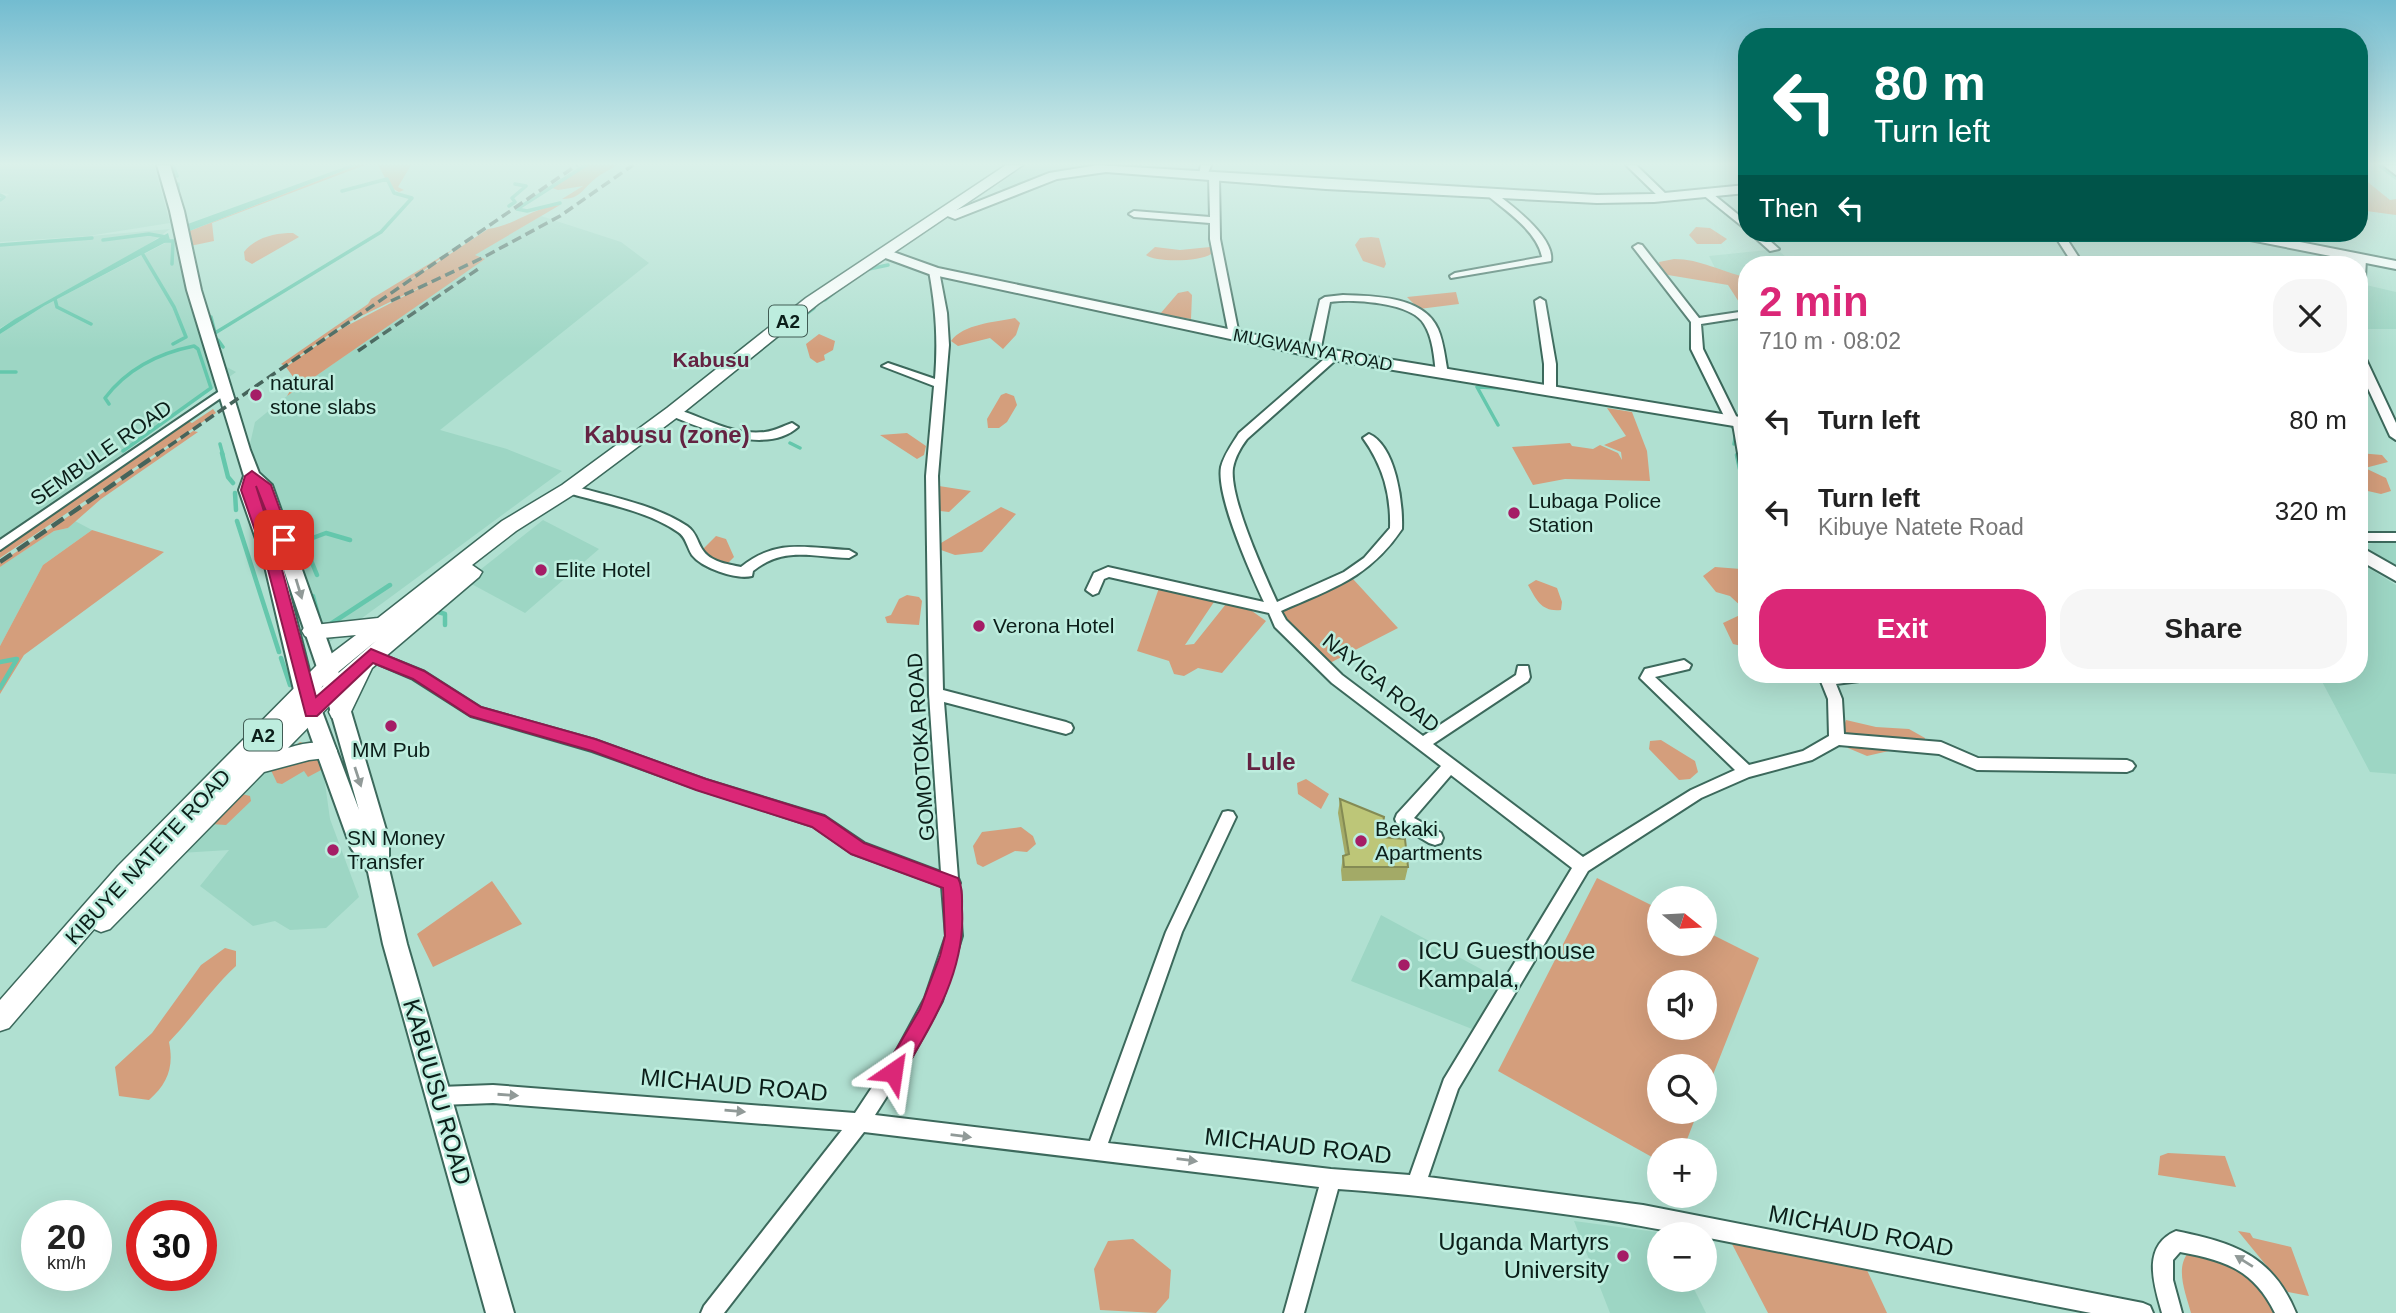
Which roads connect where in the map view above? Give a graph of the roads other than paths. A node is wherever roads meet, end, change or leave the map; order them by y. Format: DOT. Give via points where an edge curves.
graph roads {
  1 [pos="180,226"];
  2 [pos="926,226"];
  3 [pos="1214,226"];
  4 [pos="1526,226"];
  5 [pos="1766,242"];
  6 [pos="2279,242"];
  7 [pos="1638,247"];
  8 [pos="1774,249"];
  9 [pos="885,253"];
  10 [pos="2346,256"];
  11 [pos="2368,260"];
  12 [pos="2396,265"];
  13 [pos="934,271"];
  14 [pos="1455,276"];
  15 [pos="1540,300"];
  16 [pos="1738,315"];
  17 [pos="1696,322"];
  18 [pos="1234,335"];
  19 [pos="1314,352"];
  20 [pos="1335,355"];
  21 [pos="888,366"];
  22 [pos="1441,373"];
  23 [pos="2368,376"];
  24 [pos="939,384"];
  25 [pos="224,391"];
  26 [pos="1550,391"];
  27 [pos="673,412"];
  28 [pos="1738,419"];
  29 [pos="1738,421"];
  30 [pos="792,427"];
  31 [pos="2396,436"];
  32 [pos="1368,438"];
  33 [pos="252,476"];
  34 [pos="562,493"];
  35 [pos="2368,537"];
  36 [pos="2396,537"];
  37 [pos="0,546"];
  38 [pos="849,554"];
  39 [pos="2368,558"];
  40 [pos="2396,575"];
  41 [pos="1093,590"];
  42 [pos="1273,609"];
  43 [pos="381,624"];
  44 [pos="313,631"];
  45 [pos="368,658"];
  46 [pos="1684,665"];
  47 [pos="1523,670"];
  48 [pos="330,678"];
  49 [pos="1829,683"];
  50 [pos="936,694"];
  51 [pos="308,701"];
  52 [pos="340,712"];
  53 [pos="1066,727"];
  54 [pos="1837,739"];
  55 [pos="1421,745"];
  56 [pos="326,751"];
  57 [pos="257,766"];
  58 [pos="1450,766"];
  59 [pos="2127,766"];
  60 [pos="1746,772"];
  61 [pos="1228,817"];
  62 [pos="1435,838"];
  63 [pos="1582,866"];
  64 [pos="378,869"];
  65 [pos="952,883"];
  66 [pos="3,1016"];
  67 [pos="440,1096"];
  68 [pos="860,1122"];
  69 [pos="1096,1149"];
  70 [pos="1331,1179"];
  71 [pos="1416,1185"];
  72 [pos="500,1313"];
  73 [pos="711,1313"];
  74 [pos="1294,1313"];
  75 [pos="2143,1313"];
  76 [pos="2172,1313"];
  77 [pos="2286,1313"];
  1 -- 25 [label="street"];
  2 -- 9 [label="main road, KIBUYE NATETE ROAD / A2"];
  3 -- 18 [label="street"];
  4 -- 14 [label="street" via="1547,252 1547,260"];
  5 -- 8 [label="street"];
  6 -- 10 [label="street"];
  7 -- 17 [label="street"];
  9 -- 13 [label="street, MUGWANYA ROAD"];
  9 -- 27 [label="main road, KIBUYE NATETE ROAD / A2" via="812,301"];
  11 -- 12 [label="street"];
  13 -- 18 [label="street, MUGWANYA ROAD"];
  13 -- 24 [label="street, GOMOTOKA ROAD" via="943,323"];
  15 -- 26 [label="street"];
  16 -- 17 [label="street"];
  17 -- 28 [label="street" via="1697,349"];
  18 -- 19 [label="street, MUGWANYA ROAD"];
  19 -- 20 [label="street, MUGWANYA ROAD"];
  19 -- 22 [label="street" via="1325,300 1409,305 1419,310 1436,336"];
  20 -- 22 [label="street, MUGWANYA ROAD"];
  20 -- 42 [label="street, NAYIGA ROAD" via="1243,436 1227,468 1247,549"];
  21 -- 24 [label="street"];
  22 -- 26 [label="street, MUGWANYA ROAD"];
  23 -- 31 [label="street"];
  24 -- 50 [label="street, GOMOTOKA ROAD" via="932,476"];
  25 -- 33 [label="street"];
  25 -- 37 [label="street, SEMBULE ROAD"];
  26 -- 29 [label="street, MUGWANYA ROAD"];
  27 -- 30 [label="street" via="742,433 779,433"];
  27 -- 34 [label="main road, KIBUYE NATETE ROAD / A2"];
  32 -- 42 [label="street" via="1383,457 1389,475 1395,533 1349,575"];
  33 -- 44 [label="street, KABUUSU ROAD, one-way" via="264,485"];
  33 -- 51 [label="street, KABUUSU ROAD" via="248,490 273,562"];
  34 -- 38 [label="street" via="637,510 679,528 692,537 703,559 745,572 775,550"];
  34 -- 43 [label="main road, KIBUYE NATETE ROAD / A2" via="509,526"];
  34 -- 45 [label="main road, KIBUYE NATETE ROAD / A2" via="522,532"];
  35 -- 36 [label="street"];
  39 -- 40 [label="street"];
  41 -- 42 [label="street" via="1099,576 1108,572"];
  42 -- 55 [label="street, NAYIGA ROAD" via="1280,623 1329,672"];
  43 -- 44 [label="main road"];
  43 -- 48 [label="main road, KIBUYE NATETE ROAD / A2"];
  44 -- 48 [label="street, KABUUSU ROAD"];
  45 -- 48 [label="main road, KIBUYE NATETE ROAD / A2"];
  45 -- 52 [label="main road"];
  45 -- 65 [label="street" via="418,675 476,712 595,746 818,821 858,848"];
  46 -- 60 [label="street" via="1650,673 1647,678"];
  47 -- 55 [label="street" via="1523,677"];
  48 -- 51 [label="main road, KIBUYE NATETE ROAD / A2"];
  48 -- 52 [label="street, KABUUSU ROAD"];
  49 -- 54 [label="street" via="1835,699"];
  50 -- 53 [label="street"];
  50 -- 65 [label="street, GOMOTOKA ROAD"];
  51 -- 56 [label="street, KABUUSU ROAD"];
  51 -- 57 [label="main road, KIBUYE NATETE ROAD / A2"];
  51 -- 66 [label="main road, KIBUYE NATETE ROAD / A2" via="240,760 127,873"];
  52 -- 64 [label="street, KABUUSU ROAD, one-way" via="378,839"];
  54 -- 59 [label="street" via="1941,748 1977,764"];
  54 -- 60 [label="street" via="1807,756"];
  55 -- 58 [label="street, NAYIGA ROAD"];
  56 -- 57 [label="main road" via="296,753"];
  56 -- 64 [label="street, KABUUSU ROAD" via="362,848"];
  57 -- 66 [label="main road, KIBUYE NATETE ROAD / A2"];
  58 -- 62 [label="street" via="1403,819"];
  58 -- 63 [label="street, NAYIGA ROAD"];
  60 -- 63 [label="street" via="1696,794"];
  61 -- 69 [label="street" via="1174,932"];
  63 -- 71 [label="street" via="1450,1085"];
  64 -- 67 [label="street, KABUUSU ROAD"];
  65 -- 68 [label="street, GOMOTOKA ROAD" via="954,936 942,979 928,1013"];
  67 -- 68 [label="street, MICHAUD ROAD, one-way" via="494,1094"];
  67 -- 72 [label="street, KABUUSU ROAD"];
  68 -- 69 [label="street, MICHAUD ROAD, one-way"];
  68 -- 73 [label="street, GOMOTOKA ROAD"];
  69 -- 70 [label="street, MICHAUD ROAD, one-way"];
  70 -- 71 [label="street, MICHAUD ROAD"];
  70 -- 74 [label="street"];
  71 -- 75 [label="street, MICHAUD ROAD" via="1679,1220"];
  77 -- 76 [label="street, one-way" via="2269,1283 2244,1259 2176,1241 2163,1256 2163,1280"];
}
